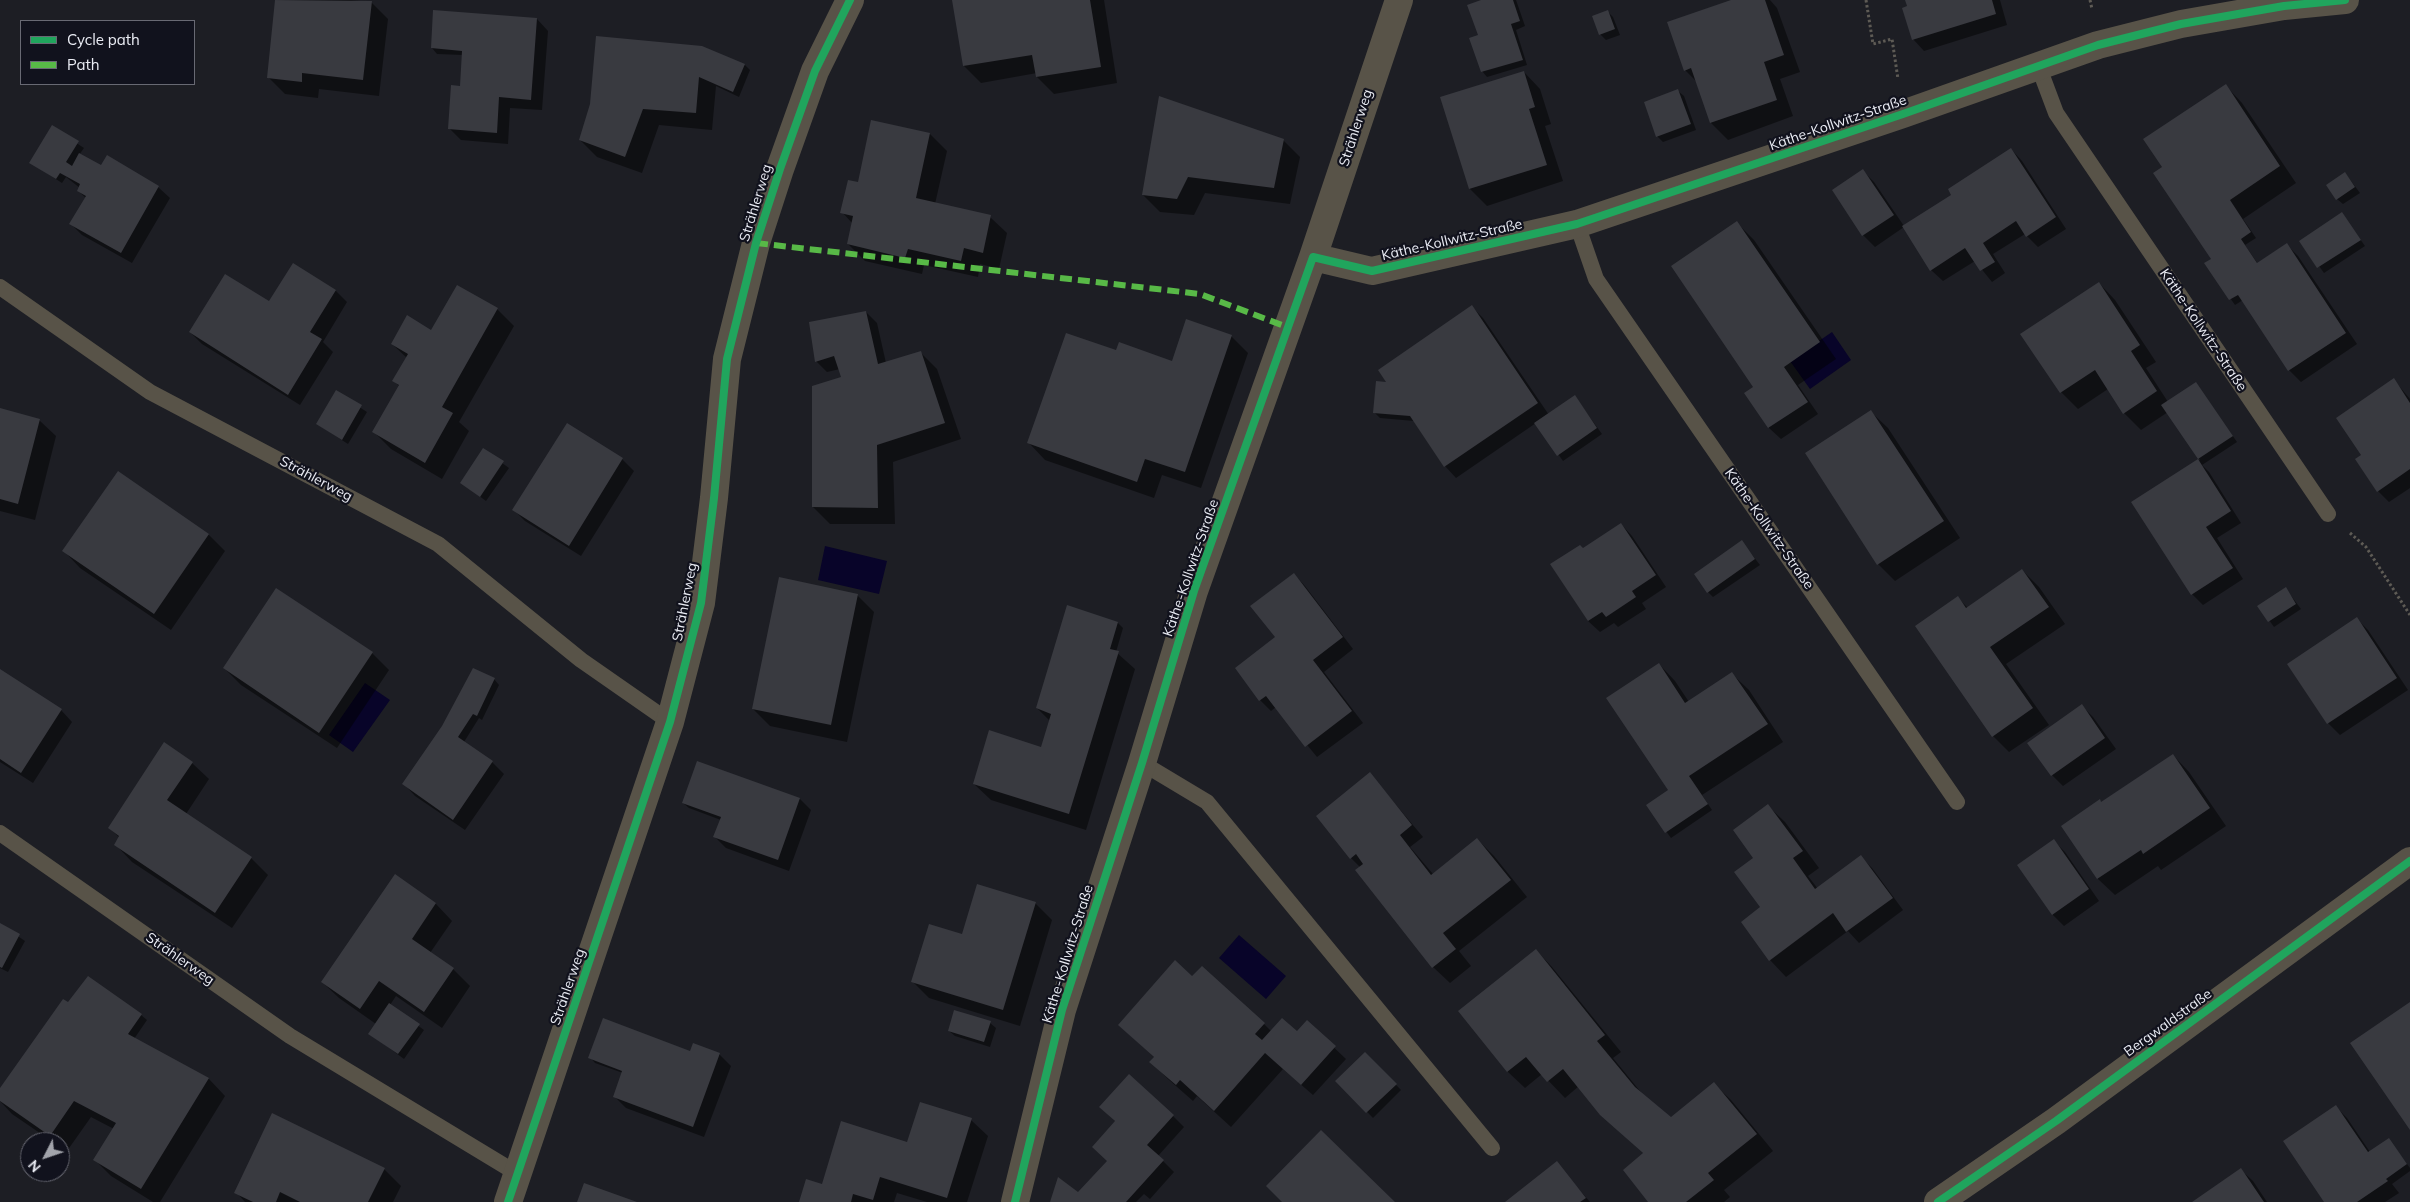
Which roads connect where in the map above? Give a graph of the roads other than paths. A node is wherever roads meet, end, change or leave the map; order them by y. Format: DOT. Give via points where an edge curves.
graph roads {
  1 [pos="850,0"];
  2 [pos="1399,0"];
  3 [pos="2345,0"];
  4 [pos="2038,65"];
  5 [pos="1577,224"];
  6 [pos="1313,257"];
  7 [pos="0,287"];
  8 [pos="2328,514"];
  9 [pos="670,722"];
  10 [pos="1142,763"];
  11 [pos="1957,802"];
  12 [pos="0,832"];
  13 [pos="2410,862"];
  14 [pos="1492,1148"];
  15 [pos="518,1174"];
  16 [pos="508,1202"];
  17 [pos="1015,1202"];
  18 [pos="1938,1202"];
  1 -- 9 [label="street, Strählerweg" via="815,71 780,170 756,243 727,359 701,603"];
  2 -- 6 [label="street, Strählerweg"];
  3 -- 4 [label="street, Käthe-Kollwitz-Straße" via="2284,6 2181,24 2098,44"];
  4 -- 5 [label="street, Käthe-Kollwitz-Straße"];
  4 -- 8 [label="lane, Käthe-Kollwitz-Straße" via="2056,113"];
  5 -- 6 [label="street, Käthe-Kollwitz-Straße" via="1372,271"];
  5 -- 11 [label="lane, Käthe-Kollwitz-Straße" via="1596,280"];
  6 -- 10 [label="street, Käthe-Kollwitz-Straße" via="1194,591"];
  7 -- 9 [label="lane, Strählerweg" via="150,392 438,544 581,660"];
  9 -- 15 [label="street, Strählerweg"];
  10 -- 14 [label="lane" via="1206,802"];
  10 -- 17 [label="street, Käthe-Kollwitz-Straße" via="1062,1010"];
  12 -- 15 [label="lane, Strählerweg" via="290,1036"];
  13 -- 18 [label="street, Bergwaldstraße" via="2056,1121"];
  15 -- 16 [label="street, Strählerweg"];
}
